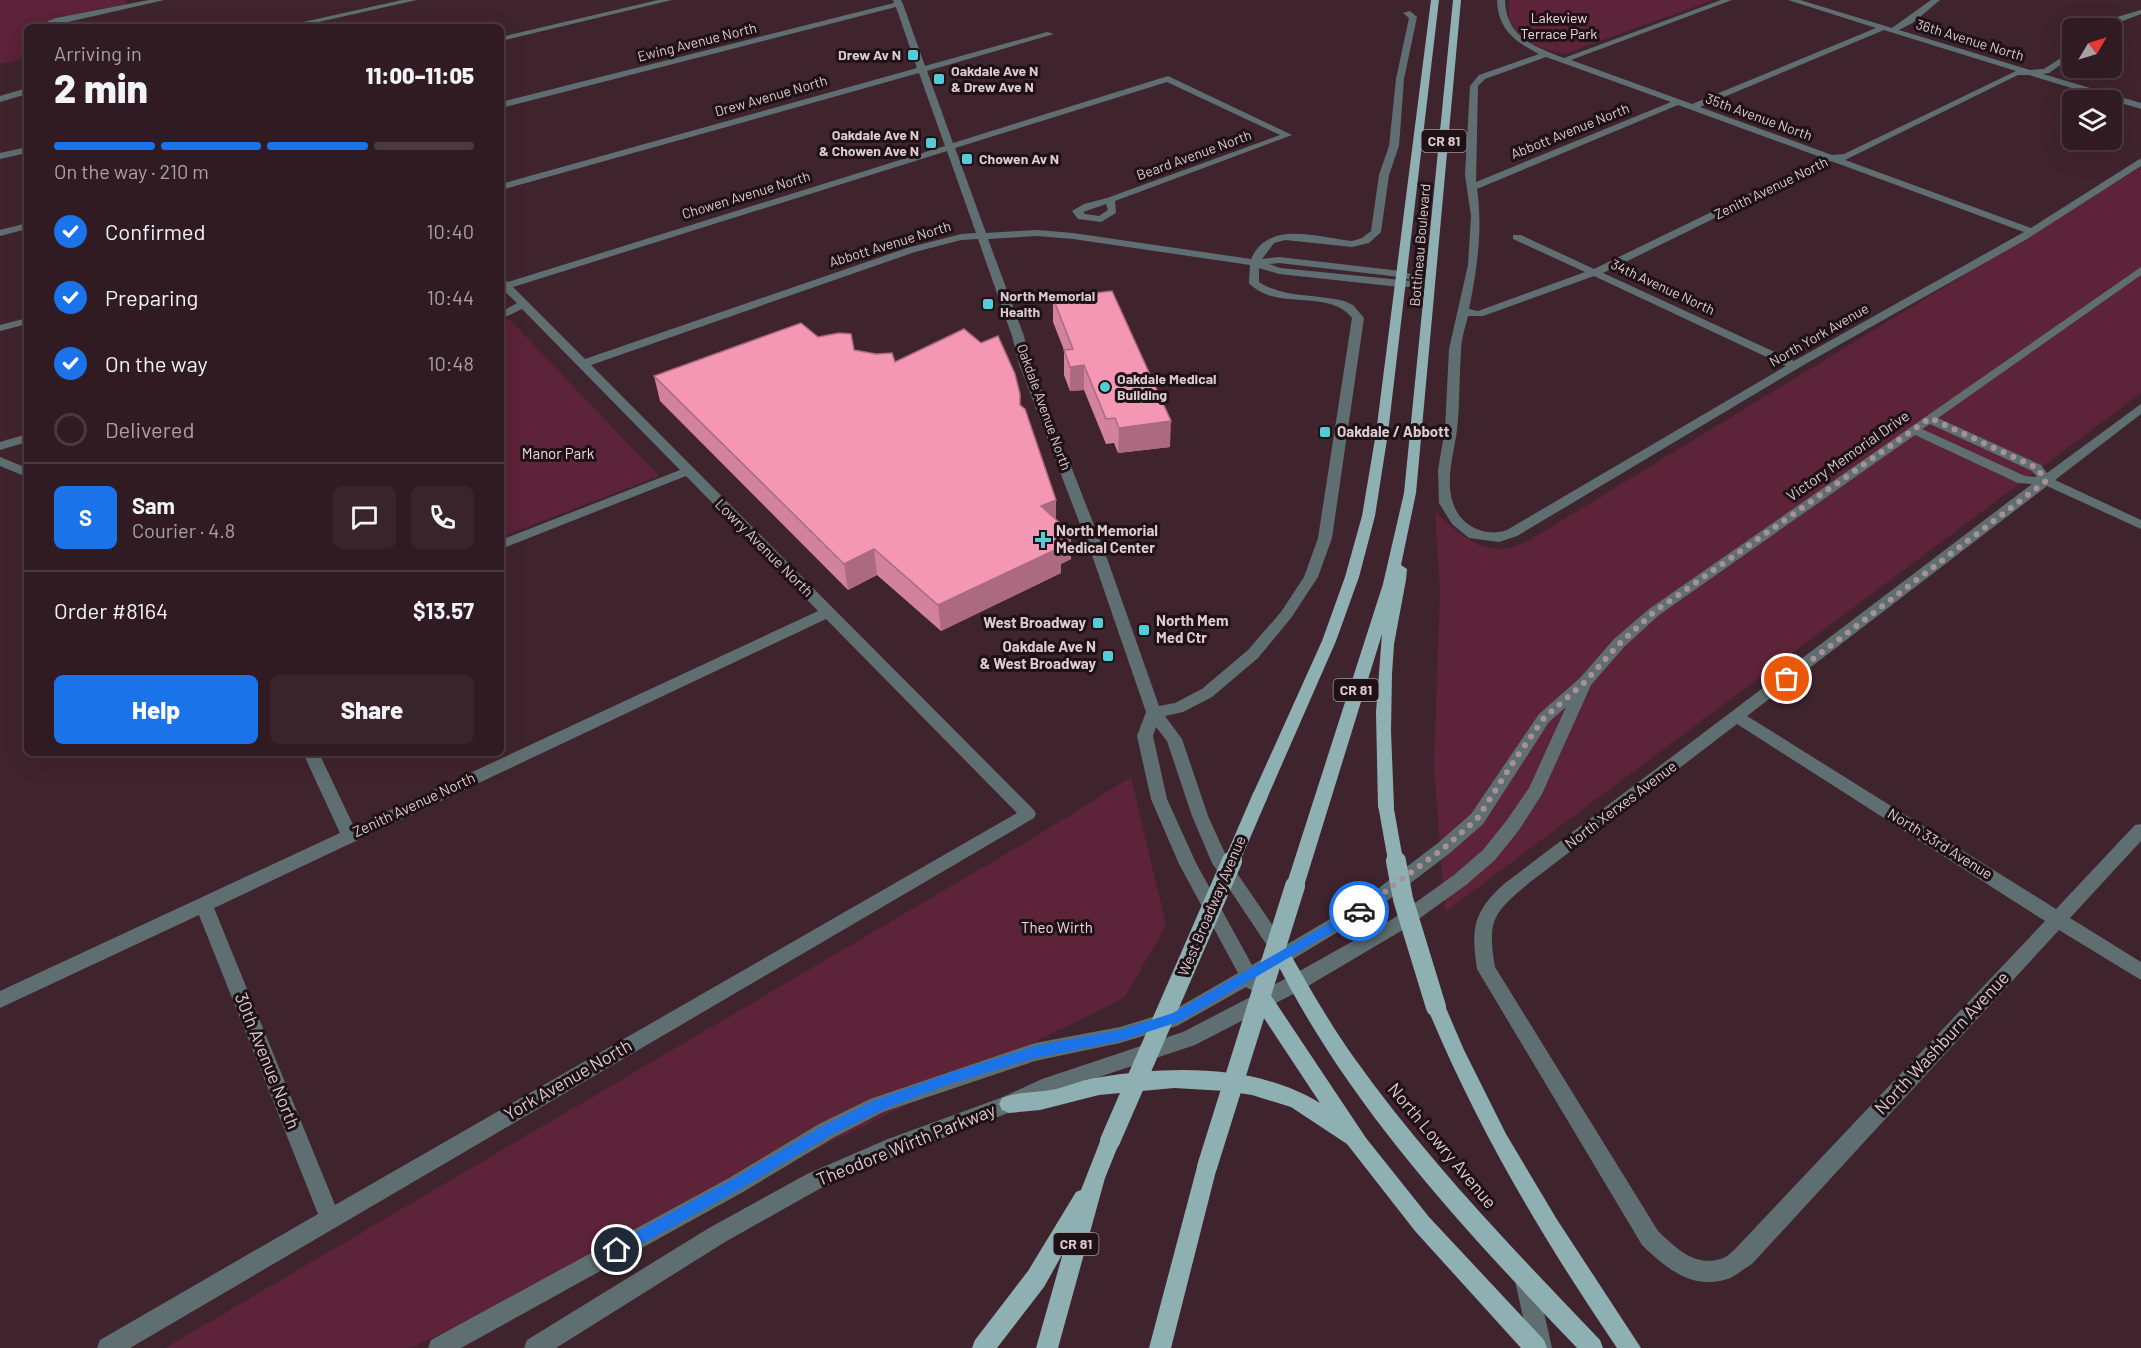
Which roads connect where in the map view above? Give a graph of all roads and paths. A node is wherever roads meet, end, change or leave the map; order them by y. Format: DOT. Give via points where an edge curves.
graph roads {
  1 [pos="160,0"];
  2 [pos="413,0"];
  3 [pos="616,0"];
  4 [pos="668,0"];
  5 [pos="1435,0"];
  6 [pos="1457,0"];
  7 [pos="1501,0"];
  8 [pos="1728,0"];
  9 [pos="1792,0"];
  10 [pos="1935,0"];
  11 [pos="898,2"];
  12 [pos="630,9"];
  13 [pos="2141,12"];
  14 [pos="1407,14"];
  15 [pos="2122,19"];
  16 [pos="52,24"];
  17 [pos="299,24"];
  18 [pos="1888,29"];
  19 [pos="1050,34"];
  20 [pos="504,38"];
  21 [pos="1546,54"];
  22 [pos="1564,60"];
  23 [pos="2062,60"];
  24 [pos="921,70"];
  25 [pos="2030,72"];
  26 [pos="1168,79"];
  27 [pos="24,92"];
  28 [pos="0,99"];
  29 [pos="1679,102"];
  30 [pos="504,104"];
  31 [pos="2141,106"];
  32 [pos="1693,107"];
  33 [pos="950,147"];
  34 [pos="24,151"];
  35 [pos="0,156"];
  36 [pos="1831,158"];
  37 [pos="2141,162"];
  38 [pos="504,186"];
  39 [pos="1473,187"];
  40 [pos="1110,200"];
  41 [pos="24,227"];
  42 [pos="2031,231"];
  43 [pos="0,233"];
  44 [pos="982,235"];
  45 [pos="1517,237"];
  46 [pos="1255,263"];
  47 [pos="2141,270"];
  48 [pos="1596,272"];
  49 [pos="1400,279"];
  50 [pos="1430,282"];
  51 [pos="504,283"];
  52 [pos="504,284"];
  53 [pos="524,304"];
  54 [pos="1463,312"];
  55 [pos="504,314"];
  56 [pos="24,322"];
  57 [pos="0,328"];
  58 [pos="582,364"];
  59 [pos="1795,366"];
  60 [pos="2141,408"];
  61 [pos="1930,418"];
  62 [pos="1914,430"];
  63 [pos="24,439"];
  64 [pos="0,446"];
  65 [pos="0,461"];
  66 [pos="1377,464"];
  67 [pos="688,471"];
  68 [pos="24,472"];
  69 [pos="2046,481"];
  70 [pos="2141,525"];
  71 [pos="1401,538"];
  72 [pos="504,544"];
  73 [pos="828,612"];
  74 [pos="1585,682"];
  75 [pos="1154,712"];
  76 [pos="1738,717"];
  77 [pos="312,756"];
  78 [pos="1028,814"];
  79 [pos="2141,830"];
  80 [pos="349,836"];
  81 [pos="204,904"];
  82 [pos="2058,918"];
  83 [pos="1282,955"];
  84 [pos="2141,972"];
  85 [pos="1248,975"];
  86 [pos="1296,983"];
  87 [pos="0,1000"];
  88 [pos="1263,1000"];
  89 [pos="1009,1104"];
  90 [pos="1359,1145"];
  91 [pos="1095,1178"];
  92 [pos="330,1217"];
  93 [pos="1744,1256"];
  94 [pos="1525,1277"];
  95 [pos="108,1348"];
  96 [pos="439,1348"];
  97 [pos="535,1348"];
  98 [pos="983,1348"];
  99 [pos="1047,1348"];
  100 [pos="1160,1348"];
  101 [pos="1536,1348"];
  102 [pos="1541,1348"];
  103 [pos="1592,1348"];
  104 [pos="1630,1348"];
  1 -- 16 [label="street"];
  2 -- 17 [label="street"];
  3 -- 12 [label="street"];
  4 -- 12 [label="street"];
  5 -- 49 [label="main road, Bottineau Boulevard / CR 81"];
  6 -- 50 [label="main road, Bottineau Boulevard / CR 81"];
  7 -- 21 [label="street, 35th Avenue North" via="1502,21 1507,30"];
  8 -- 22 [label="street"];
  9 -- 18 [label="street, 36th Avenue North"];
  10 -- 18 [label="street" via="1911,20"];
  11 -- 24 [label="street, Oakdale Avenue North"];
  11 -- 30 [label="street, Ewing Avenue North"];
  12 -- 20 [label="street"];
  13 -- 15 [label="street"];
  14 -- 46 [label="street" via="1413,17 1400,79 1394,146 1384,175 1373,237 1358,243 1271,239"];
  18 -- 25 [label="street, 36th Avenue North"];
  18 -- 32 [label="street"];
  19 -- 24 [label="street, Drew Avenue North"];
  21 -- 22 [label="street, 35th Avenue North"];
  21 -- 39 [label="street" via="1482,77 1474,86 1470,175"];
  22 -- 29 [label="street, 35th Avenue North"];
  23 -- 25 [label="street, Zenith Avenue North" via="2046,71"];
  24 -- 33 [label="street, Oakdale Avenue North"];
  24 -- 38 [label="street, Drew Avenue North"];
  25 -- 31 [label="street, 36th Avenue North"];
  25 -- 36 [label="street, Zenith Avenue North" via="2016,73 1846,157"];
  26 -- 33 [label="street, Chowen Avenue North"];
  26 -- 40 [label="street, Beard Avenue North" via="1288,135"];
  27 -- 28 [label="street"];
  29 -- 32 [label="street, 35th Avenue North"];
  29 -- 39 [label="street, Abbott Avenue North"];
  32 -- 36 [label="street, 35th Avenue North"];
  33 -- 44 [label="street, Oakdale Avenue North"];
  33 -- 51 [label="street, Chowen Avenue North"];
  34 -- 35 [label="street"];
  36 -- 42 [label="street, 35th Avenue North"];
  36 -- 48 [label="street, Zenith Avenue North"];
  37 -- 42 [label="street, North York Avenue"];
  39 -- 54 [label="street" via="1473,265"];
  41 -- 43 [label="street"];
  42 -- 59 [label="street, North York Avenue"];
  44 -- 46 [label="street, Abbott Avenue North" via="1073,236"];
  44 -- 58 [label="street, Abbott Avenue North" via="911,250"];
  44 -- 75 [label="street, Oakdale Avenue North" via="1025,364"];
  45 -- 48 [label="street, 34th Avenue North"];
  46 -- 49 [label="street, Abbott Avenue North" via="1279,271"];
  46 -- 75 [label="street" via="1254,283 1259,288 1340,303 1359,318 1325,538 1311,577 1253,654 1207,693 1178,708"];
  47 -- 61 [label="street, Victory Memorial Drive"];
  48 -- 54 [label="street, Zenith Avenue North" via="1479,314"];
  48 -- 59 [label="street, 34th Avenue North"];
  49 -- 50 [label="street, Abbott Avenue North"];
  49 -- 66 [label="main road, Bottineau Boulevard / CR 81"];
  50 -- 71 [label="main road, Bottineau Boulevard / CR 81" via="1410,493"];
  52 -- 53 [label="street, Lowry Avenue North"];
  53 -- 55 [label="street"];
  53 -- 58 [label="street, Lowry Avenue North"];
  54 -- 59 [label="street, North York Avenue" via="1455,349 1451,429 1444,470 1446,502 1456,521 1474,535 1500,538 1512,533"];
  56 -- 57 [label="street"];
  58 -- 67 [label="street, Lowry Avenue North"];
  60 -- 69 [label="street, North Xerxes Avenue"];
  61 -- 62 [label="street, Victory Memorial Drive"];
  61 -- 69 [label="street" via="2037,468"];
  62 -- 69 [label="street" via="2023,480"];
  62 -- 74 [label="street, Victory Memorial Drive" via="1654,612"];
  63 -- 64 [label="street"];
  65 -- 68 [label="street"];
  66 -- 91 [label="main road, West Broadway Avenue / CR 81, bridge" via="1362,543 1338,618"];
  67 -- 72 [label="street"];
  67 -- 73 [label="street, Lowry Avenue North"];
  69 -- 70 [label="street"];
  69 -- 76 [label="street, North Xerxes Avenue"];
  71 -- 100 [label="main road, CR 81, bridge" via="1390,584 1207,1167"];
  71 -- 104 [label="main road, bridge" via="1400,591 1386,652 1383,755 1386,807 1403,899 1436,1007 1471,1088 1571,1263"];
  73 -- 78 [label="street, Lowry Avenue North"];
  73 -- 80 [label="street, Zenith Avenue North"];
  74 -- 83 [label="street" via="1544,718 1477,819 1373,902"];
  74 -- 86 [label="street, Theodore Wirth Parkway" via="1536,790 1489,855 1400,923"];
  75 -- 83 [label="street, Oakdale Avenue North" via="1174,739 1221,863"];
  75 -- 85 [label="street" via="1145,736 1159,799 1188,864"];
  76 -- 82 [label="street, North 33rd Avenue"];
  76 -- 93 [label="street, North Xerxes Avenue" via="1497,900 1484,917 1480,938 1486,969 1650,1238 1671,1258 1692,1270 1723,1270"];
  77 -- 80 [label="street"];
  78 -- 92 [label="street, York Avenue North"];
  79 -- 82 [label="street, North Washburn Avenue"];
  80 -- 81 [label="street, Zenith Avenue North"];
  81 -- 87 [label="street, Zenith Avenue North"];
  81 -- 92 [label="street, 30th Avenue North"];
  82 -- 84 [label="street, North 33rd Avenue"];
  82 -- 93 [label="street, North Washburn Avenue"];
  83 -- 85 [label="street"];
  83 -- 86 [label="main road, North Lowry Avenue"];
  85 -- 88 [label="street"];
  85 -- 96 [label="street" via="1177,1018 1120,1035 1035,1052 877,1105"];
  86 -- 88 [label="street, Theodore Wirth Parkway"];
  86 -- 94 [label="main road, North Lowry Avenue" via="1388,1121"];
  88 -- 89 [label="street, Theodore Wirth Parkway" via="1188,1039 1049,1085"];
  88 -- 90 [label="main road"];
  89 -- 90 [label="main road" via="1160,1079 1246,1086 1298,1101"];
  89 -- 97 [label="street, Theodore Wirth Parkway" via="814,1181 717,1235"];
  90 -- 101 [label="main road" via="1422,1224"];
  91 -- 98 [label="main road" via="1036,1279"];
  91 -- 99 [label="main road, West Broadway Avenue / CR 81"];
  92 -- 95 [label="street, York Avenue North"];
  94 -- 102 [label="street"];
  94 -- 103 [label="main road, North Lowry Avenue"];
}
